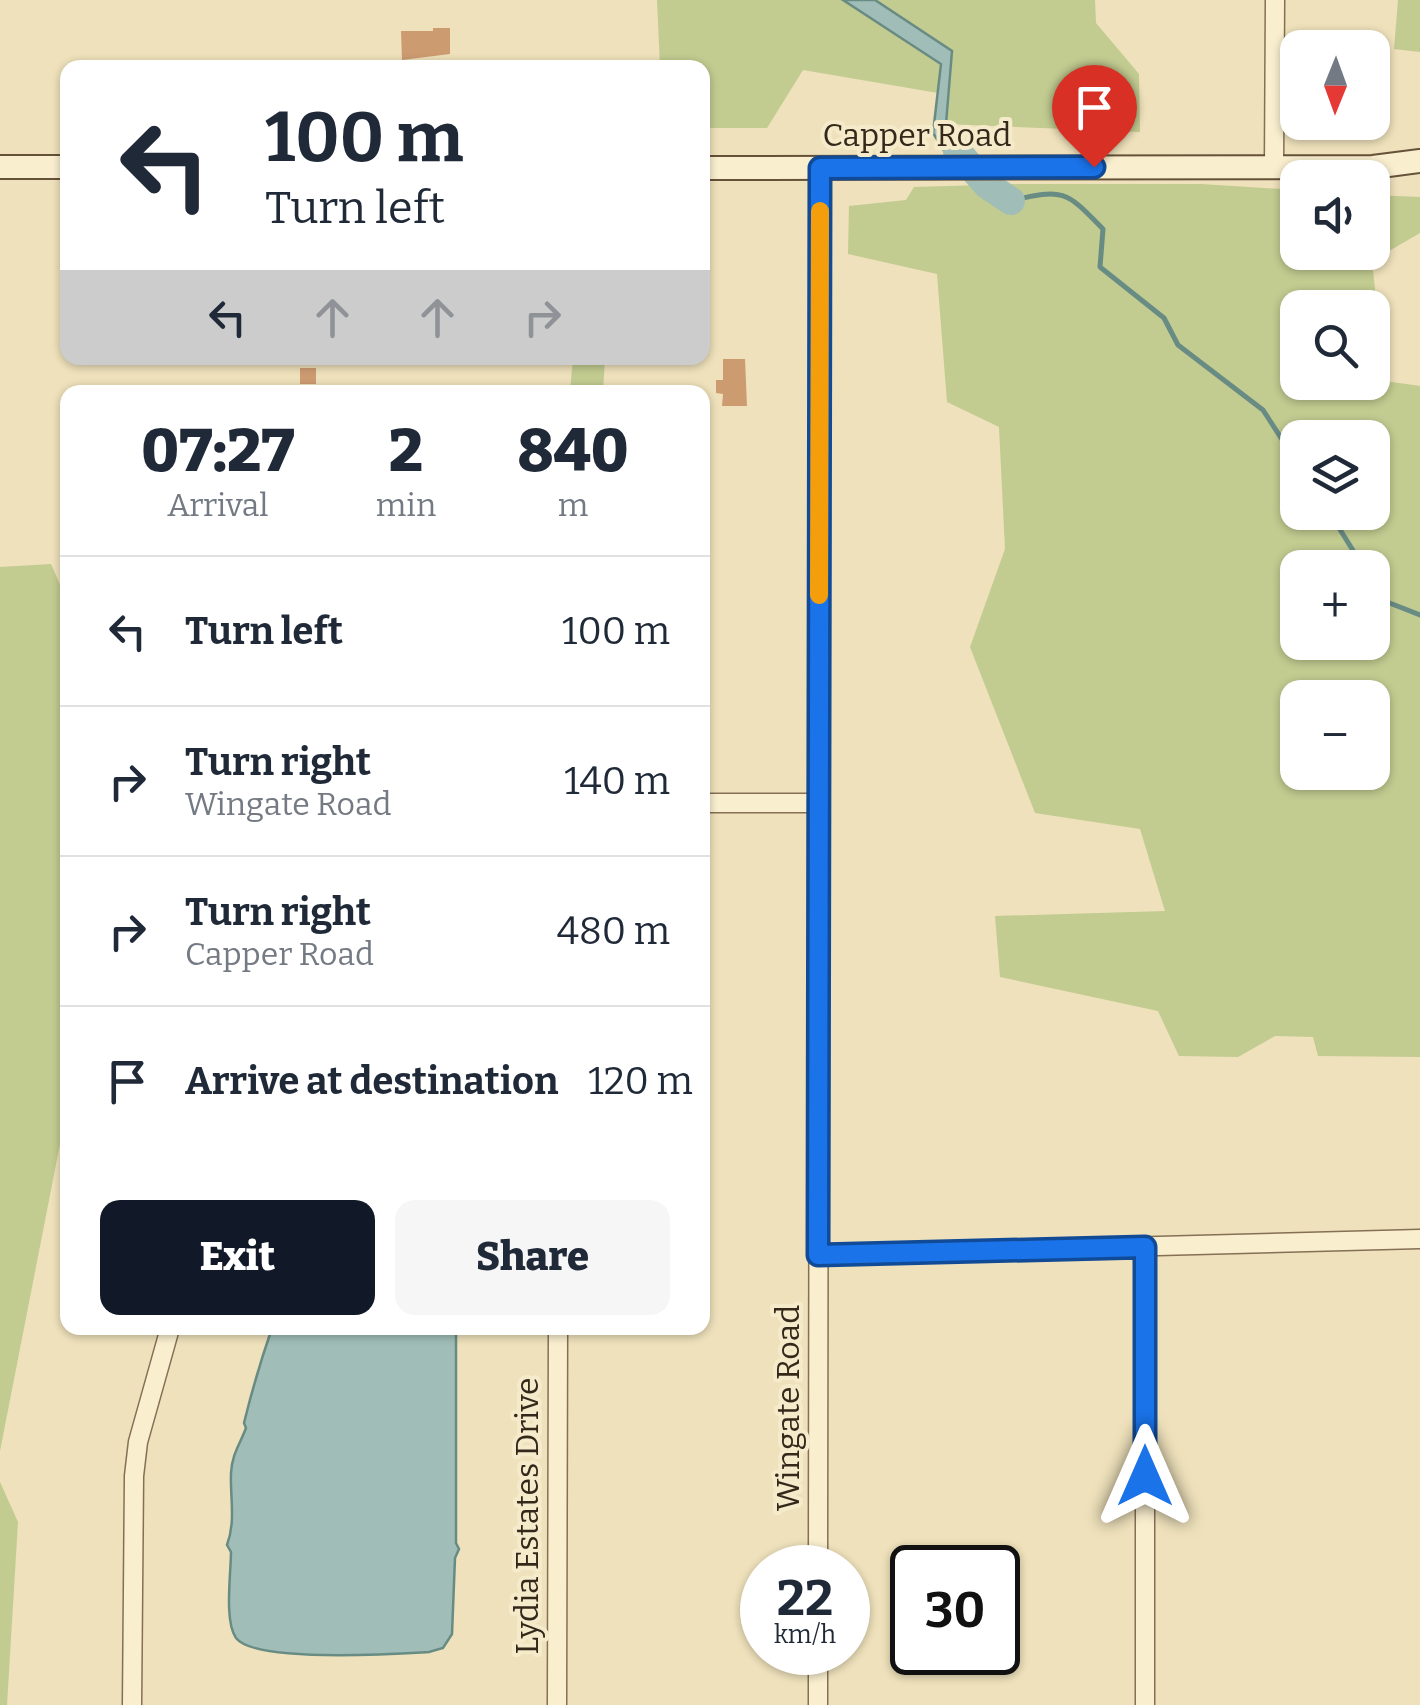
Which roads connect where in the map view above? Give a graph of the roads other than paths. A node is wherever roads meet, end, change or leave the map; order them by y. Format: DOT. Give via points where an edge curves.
graph roads {
  1 [pos="1275,0"];
  2 [pos="1420,161"];
  3 [pos="1390,165"];
  4 [pos="0,167"];
  5 [pos="60,167"];
  6 [pos="1274,167"];
  7 [pos="1280,167"];
  8 [pos="710,168"];
  9 [pos="820,168"];
  10 [pos="1390,169"];
  11 [pos="1420,173"];
  12 [pos="710,802"];
  13 [pos="819,803"];
  14 [pos="1420,1239"];
  15 [pos="1145,1247"];
  16 [pos="818,1255"];
  17 [pos="168,1335"];
  18 [pos="558,1335"];
  19 [pos="818,1545"];
  20 [pos="818,1675"];
  21 [pos="132,1705"];
  22 [pos="557,1705"];
  23 [pos="818,1705"];
  24 [pos="1145,1705"];
  1 -- 6 [label="street"];
  2 -- 3 [label="street, Capper Road"];
  4 -- 5 [label="street"];
  6 -- 7 [label="street, Capper Road"];
  6 -- 9 [label="street, Capper Road"];
  8 -- 9 [label="street, Capper Road"];
  9 -- 13 [label="street, Wingate Road"];
  10 -- 11 [label="street, Capper Road"];
  12 -- 13 [label="street"];
  13 -- 16 [label="street, Wingate Road"];
  14 -- 15 [label="street"];
  15 -- 16 [label="street"];
  15 -- 24 [label="street"];
  16 -- 19 [label="street, Wingate Road"];
  17 -- 21 [label="street" via="134,1476"];
  18 -- 22 [label="street, Lydia Estates Drive"];
  20 -- 23 [label="street"];
}
